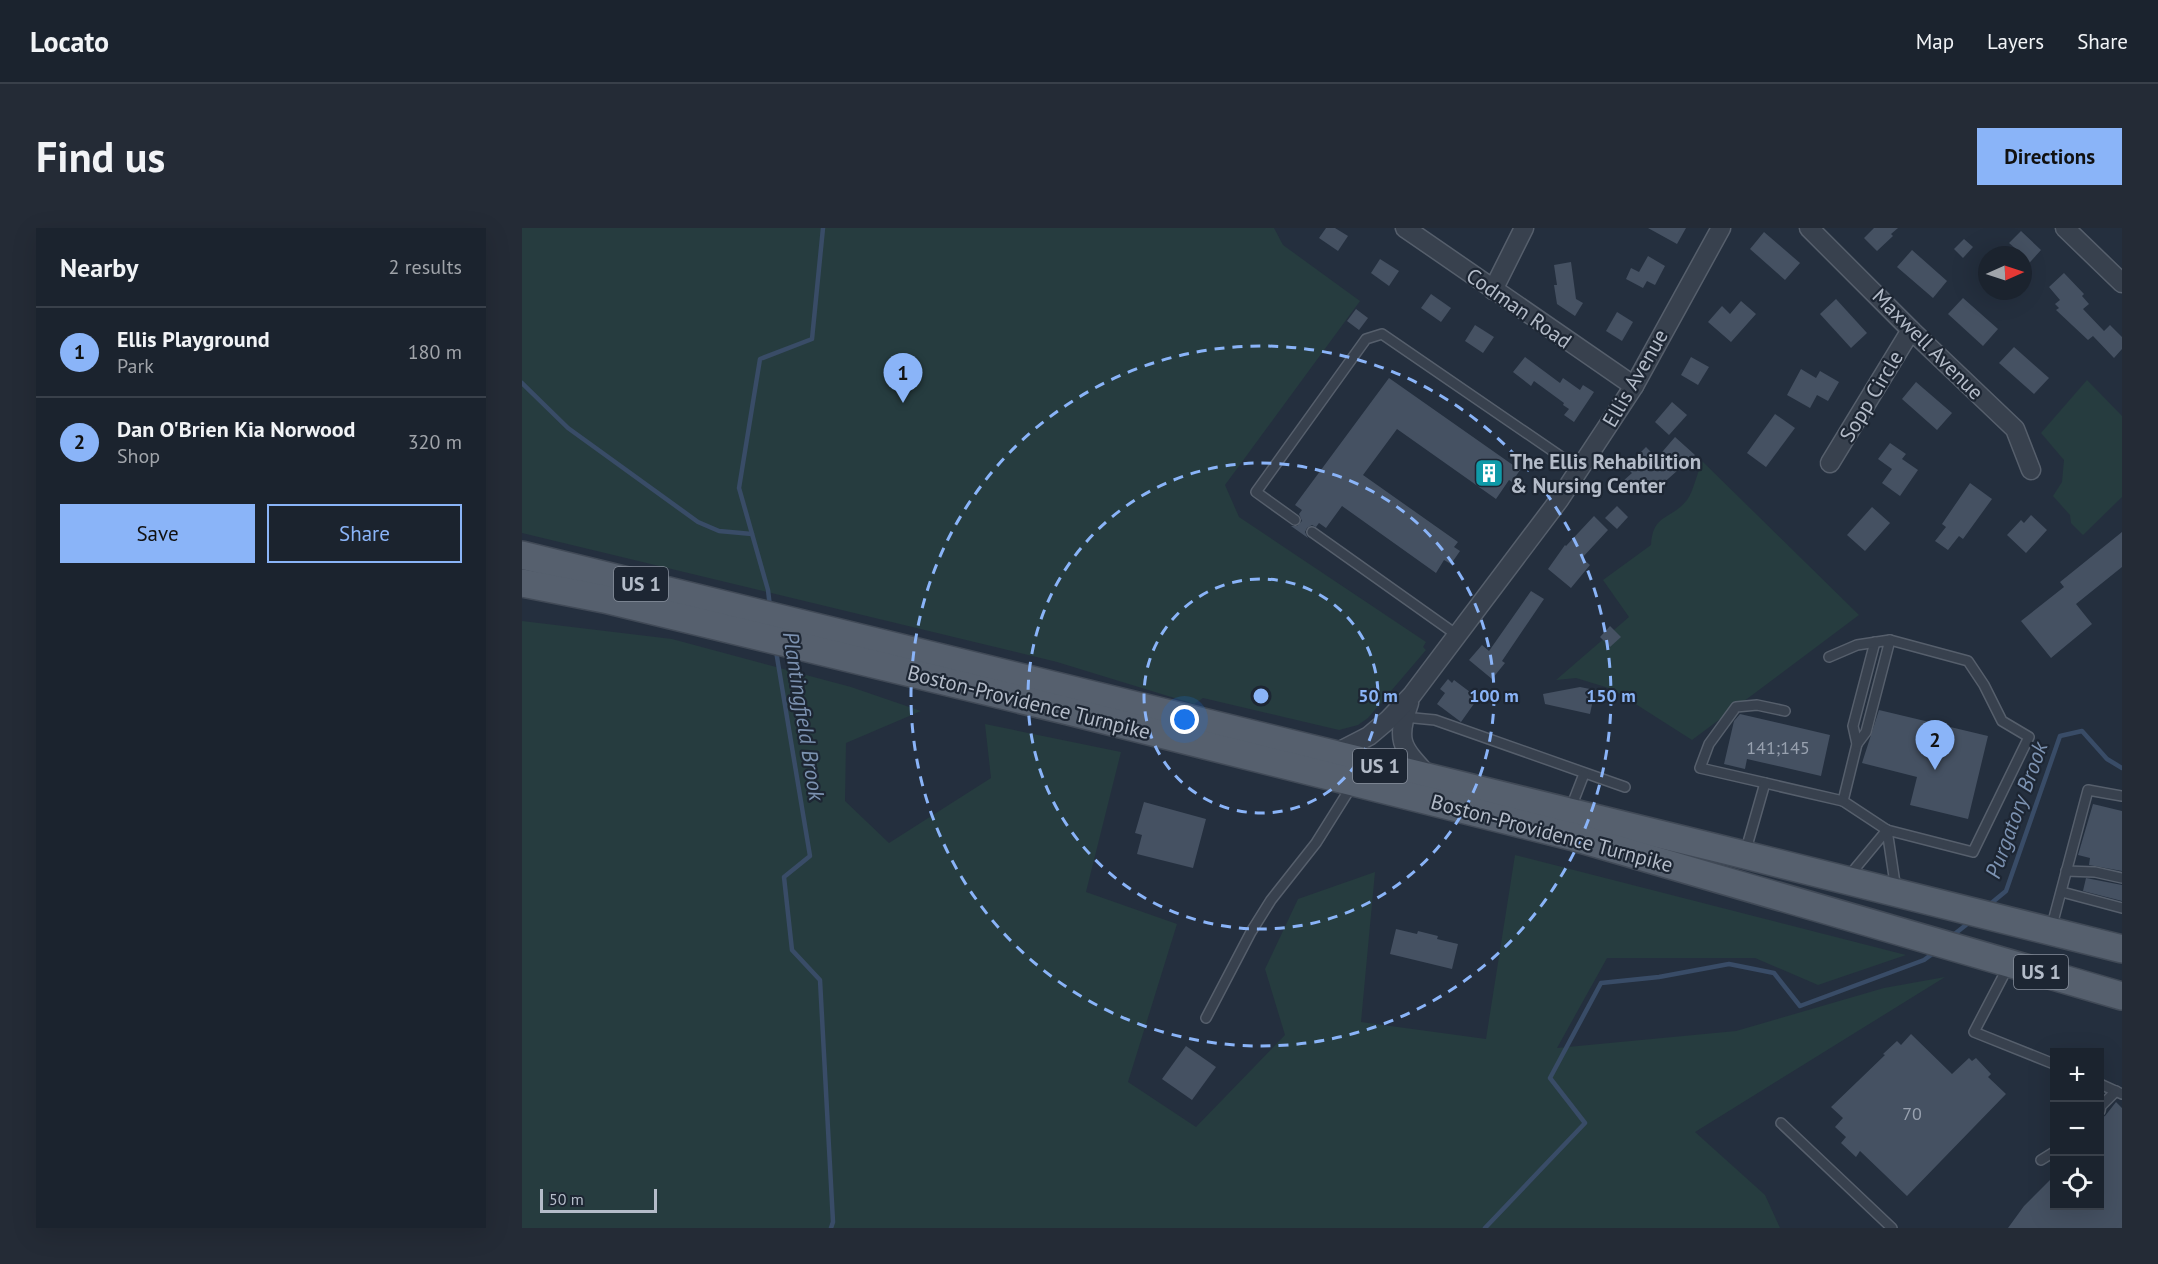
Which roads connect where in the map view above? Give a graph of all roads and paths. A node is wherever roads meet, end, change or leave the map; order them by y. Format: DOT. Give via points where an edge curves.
graph roads {
  1 [pos="1405,228"];
  2 [pos="1524,228"];
  3 [pos="1721,228"];
  4 [pos="1809,228"];
  5 [pos="2065,228"];
  6 [pos="2122,283"];
  7 [pos="1493,290"];
  8 [pos="1911,330"];
  9 [pos="1634,386"];
  10 [pos="1830,463"];
  11 [pos="1579,470"];
  12 [pos="2031,470"];
  13 [pos="1295,520"];
  14 [pos="1312,532"];
  15 [pos="522,555"];
  16 [pos="522,583"];
  17 [pos="760,625"];
  18 [pos="794,633"];
  19 [pos="1457,635"];
  20 [pos="1890,640"];
  21 [pos="1875,642"];
  22 [pos="1829,657"];
  23 [pos="1412,695"];
  24 [pos="1785,711"];
  25 [pos="1404,717"];
  26 [pos="1857,744"];
  27 [pos="1334,754"];
  28 [pos="1584,774"];
  29 [pos="1430,778"];
  30 [pos="1355,782"];
  31 [pos="1765,783"];
  32 [pos="1625,787"];
  33 [pos="2122,796"];
  34 [pos="1843,801"];
  35 [pos="1569,812"];
  36 [pos="1887,830"];
  37 [pos="1745,855"];
  38 [pos="2067,872"];
  39 [pos="2122,878"];
  40 [pos="1846,880"];
  41 [pos="2062,892"];
  42 [pos="1897,893"];
  43 [pos="2122,908"];
  44 [pos="2050,931"];
  45 [pos="2122,949"];
  46 [pos="2010,963"];
  47 [pos="2122,996"];
  48 [pos="1206,1018"];
  49 [pos="2050,1062"];
  50 [pos="2104,1086"];
  51 [pos="2119,1092"];
  52 [pos="2104,1105"];
  53 [pos="1781,1123"];
  54 [pos="2050,1155"];
  55 [pos="2041,1160"];
  56 [pos="1892,1228"];
  1 -- 7 [label="street, Codman Road"];
  2 -- 7 [label="street"];
  3 -- 9 [label="street, Ellis Avenue"];
  4 -- 8 [label="street, Maxwell Avenue"];
  5 -- 6 [label="street"];
  7 -- 9 [label="street, Codman Road"];
  8 -- 10 [label="street, Sopp Circle"];
  8 -- 12 [label="street, Maxwell Avenue" via="2015,429"];
  9 -- 11 [label="street, Ellis Avenue"];
  11 -- 13 [label="lane" via="1382,334 1366,339 1256,492"];
  11 -- 19 [label="street, Ellis Avenue"];
  14 -- 19 [label="lane"];
  15 -- 17 [label="main road, Boston-Providence Turnpike / US 1"];
  16 -- 17 [label="main road, Boston-Providence Turnpike / US 1"];
  17 -- 18 [label="main road, Boston-Providence Turnpike / US 1"];
  18 -- 27 [label="main road, Boston-Providence Turnpike / US 1"];
  18 -- 30 [label="main road, Boston-Providence Turnpike / US 1" via="1068,711"];
  19 -- 23 [label="street, Ellis Avenue"];
  20 -- 21 [label="lane"];
  20 -- 26 [label="lane" via="1866,732"];
  20 -- 36 [label="lane" via="1968,661 2002,721 2029,737 1973,852"];
  21 -- 22 [label="lane"];
  21 -- 26 [label="lane" via="1853,726"];
  23 -- 25 [label="street, Ellis Avenue"];
  23 -- 27 [label="street, Ellis Avenue" via="1369,736"];
  24 -- 31 [label="lane" via="1757,705 1737,707 1709,744 1700,768"];
  25 -- 28 [label="lane" via="1436,720"];
  25 -- 29 [label="street, Ellis Avenue" via="1401,743"];
  26 -- 34 [label="lane"];
  27 -- 29 [label="main road, Boston-Providence Turnpike / US 1"];
  28 -- 32 [label="lane"];
  28 -- 35 [label="lane"];
  29 -- 35 [label="main road, Boston-Providence Turnpike / US 1"];
  30 -- 46 [label="main road, Boston-Providence Turnpike / US 1" via="1660,860"];
  30 -- 48 [label="lane" via="1316,843 1271,900"];
  31 -- 34 [label="lane"];
  31 -- 37 [label="lane"];
  33 -- 38 [label="lane" via="2088,790"];
  34 -- 36 [label="lane"];
  35 -- 37 [label="main road, Boston-Providence Turnpike / US 1"];
  36 -- 40 [label="lane"];
  36 -- 42 [label="lane"];
  37 -- 40 [label="main road, Boston-Providence Turnpike / US 1"];
  38 -- 39 [label="lane" via="2095,872"];
  38 -- 41 [label="lane"];
  40 -- 42 [label="main road, Boston-Providence Turnpike / US 1"];
  41 -- 43 [label="lane"];
  41 -- 44 [label="lane"];
  42 -- 44 [label="main road, Boston-Providence Turnpike / US 1"];
  44 -- 45 [label="main road, Boston-Providence Turnpike / US 1"];
  46 -- 47 [label="main road, Boston-Providence Turnpike / US 1"];
  46 -- 49 [label="lane" via="1974,1032"];
  50 -- 51 [label="lane"];
  51 -- 52 [label="lane"];
  53 -- 56 [label="lane"];
  54 -- 55 [label="lane"];
}
